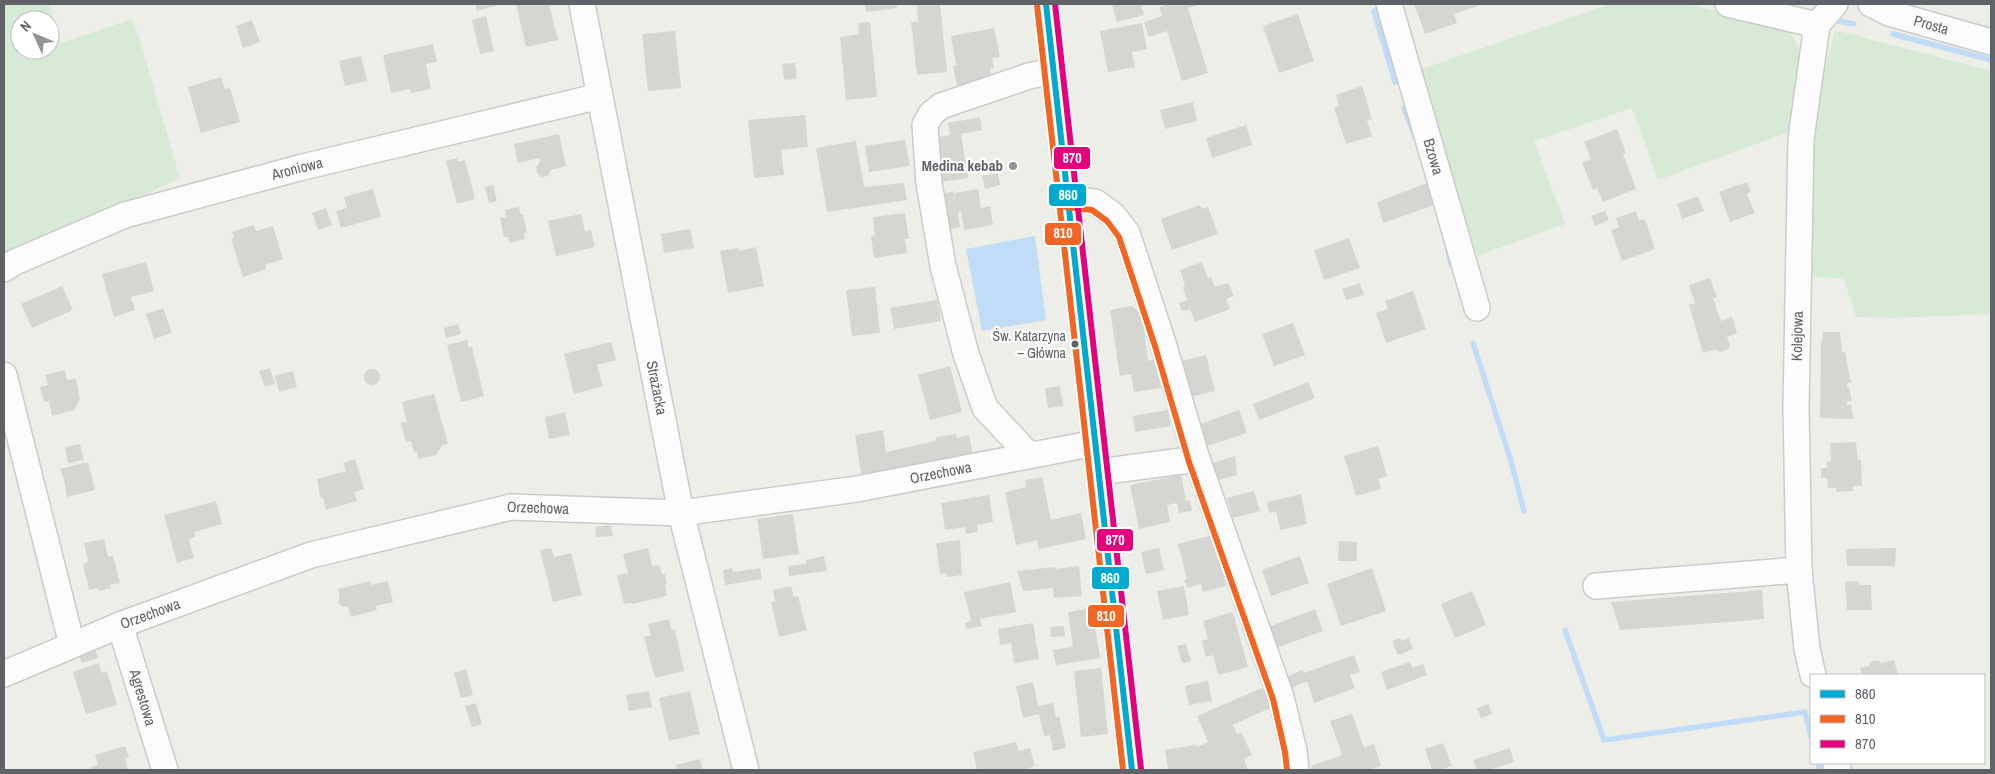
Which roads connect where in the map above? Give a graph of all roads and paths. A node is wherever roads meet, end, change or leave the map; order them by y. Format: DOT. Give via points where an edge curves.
graph roads {
  1 [pos="582,4"];
  2 [pos="1046,4"];
  3 [pos="1389,4"];
  4 [pos="1728,4"];
  5 [pos="1835,4"];
  6 [pos="1871,4"];
  7 [pos="1817,25"];
  8 [pos="1991,42"];
  9 [pos="1054,71"];
  10 [pos="600,96"];
  11 [pos="1067,198"];
  12 [pos="4,269"];
  13 [pos="1477,308"];
  14 [pos="4,374"];
  15 [pos="1095,443"];
  16 [pos="1029,455"];
  17 [pos="1197,460"];
  18 [pos="1099,472"];
  19 [pos="680,513"];
  20 [pos="1799,570"];
  21 [pos="1596,586"];
  22 [pos="120,625"];
  23 [pos="72,645"];
  24 [pos="4,674"];
  25 [pos="1813,674"];
  26 [pos="165,770"];
  27 [pos="746,770"];
  28 [pos="1132,770"];
  29 [pos="1296,770"];
  1 -- 10 [label="street, Strażacka"];
  2 -- 9 [label="street"];
  3 -- 13 [label="street, Bzowa"];
  4 -- 7 [label="street"];
  5 -- 7 [label="street"];
  6 -- 8 [label="street, Prosta" via="1889,13"];
  7 -- 20 [label="street, Kolejowa" via="1801,139 1796,407"];
  9 -- 11 [label="street"];
  9 -- 16 [label="street" via="1029,76 941,106 930,114 925,125 929,183 942,257 966,354 985,408"];
  10 -- 12 [label="street, Aroniowa" via="125,214"];
  10 -- 19 [label="street, Strażacka"];
  11 -- 15 [label="street"];
  11 -- 17 [label="street" via="1095,202 1113,214 1127,233"];
  14 -- 23 [label="street"];
  15 -- 16 [label="street, Orzechowa"];
  15 -- 18 [label="street"];
  16 -- 19 [label="street, Orzechowa" via="857,489"];
  17 -- 18 [label="street"];
  17 -- 29 [label="street" via="1281,697"];
  18 -- 28 [label="street"];
  19 -- 22 [label="street, Orzechowa" via="511,507 311,555"];
  19 -- 27 [label="street, Strażacka"];
  20 -- 21 [label="street"];
  20 -- 25 [label="street, Kolejowa"];
  22 -- 23 [label="street, Orzechowa"];
  22 -- 26 [label="street, Agrestowa"];
  23 -- 24 [label="street, Orzechowa"];
}
